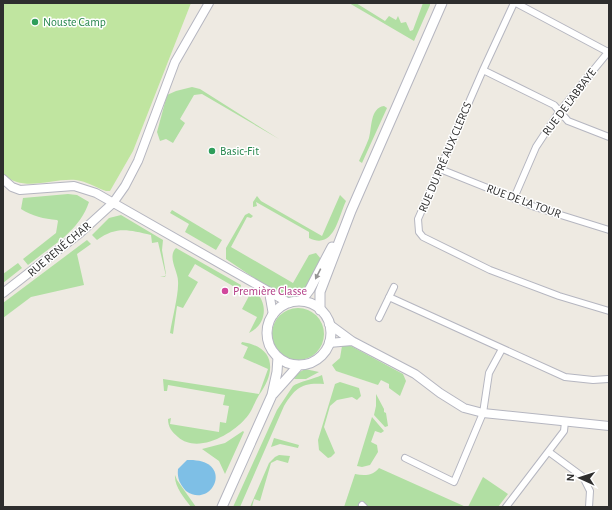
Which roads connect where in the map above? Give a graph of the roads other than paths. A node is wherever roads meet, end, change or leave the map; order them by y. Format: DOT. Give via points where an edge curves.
graph roads {
  1 [pos="209,3"];
  2 [pos="442,3"];
  3 [pos="515,3"];
  4 [pos="608,51"];
  5 [pos="483,70"];
  6 [pos="559,112"];
  7 [pos="609,137"];
  8 [pos="440,169"];
  9 [pos="3,179"];
  10 [pos="514,198"];
  11 [pos="113,203"];
  12 [pos="350,215"];
  13 [pos="609,230"];
  14 [pos="394,287"];
  15 [pos="268,292"];
  16 [pos="3,293"];
  17 [pos="389,297"];
  18 [pos="301,301"];
  19 [pos="289,303"];
  20 [pos="320,310"];
  21 [pos="609,311"];
  22 [pos="273,315"];
  23 [pos="379,318"];
  24 [pos="329,324"];
  25 [pos="352,341"];
  26 [pos="329,343"];
  27 [pos="502,349"];
  28 [pos="278,357"];
  29 [pos="299,365"];
  30 [pos="608,379"];
  31 [pos="272,395"];
  32 [pos="483,413"];
  33 [pos="565,422"];
  34 [pos="609,426"];
  35 [pos="549,452"];
  36 [pos="405,458"];
  37 [pos="222,507"];
  38 [pos="506,507"];
  39 [pos="589,507"];
  1 -- 11 [label="street, RUE RENÉ CHAR" via="175,62 138,161"];
  2 -- 12 [label="main road"];
  3 -- 4 [label="street"];
  3 -- 5 [label="street, RUE DU PRÉ AUX CLERCS"];
  4 -- 6 [label="street, RUE DE L'ABBAYE"];
  5 -- 6 [label="street" via="554,105"];
  5 -- 8 [label="street, RUE DU PRÉ AUX CLERCS"];
  6 -- 7 [label="street" via="568,121"];
  6 -- 10 [label="street, RUE DE L'ABBAYE" via="536,147"];
  8 -- 10 [label="street, RUE DE LA TOUR"];
  8 -- 21 [label="street, RUE DU PRÉ AUX CLERCS" via="418,219 420,235 490,270 559,296"];
  9 -- 11 [label="street" via="20,190 81,187"];
  10 -- 13 [label="street, RUE DE LA TOUR"];
  11 -- 15 [label="street"];
  11 -- 16 [label="street, RUE RENÉ CHAR" via="80,233"];
  12 -- 18 [label="main road, one-way"];
  12 -- 20 [label="main road" via="320,292"];
  14 -- 17 [label="street"];
  15 -- 19 [label="street"];
  15 -- 22 [label="street"];
  17 -- 23 [label="street"];
  17 -- 27 [label="street"];
  18 -- 19 [label="main road"];
  18 -- 20 [label="main road"];
  19 -- 22 [label="main road"];
  20 -- 24 [label="main road"];
  22 -- 28 [label="main road" via="268,324 267,334 270,346"];
  24 -- 25 [label="street"];
  24 -- 26 [label="main road"];
  25 -- 26 [label="street"];
  25 -- 32 [label="street" via="414,374 464,408"];
  26 -- 29 [label="main road" via="316,360"];
  27 -- 30 [label="street" via="565,377"];
  27 -- 32 [label="street" via="489,373"];
  28 -- 29 [label="main road"];
  28 -- 31 [label="main road"];
  29 -- 31 [label="main road"];
  31 -- 37 [label="main road"];
  32 -- 33 [label="street"];
  32 -- 36 [label="street" via="454,482"];
  33 -- 34 [label="street"];
  33 -- 35 [label="street" via="564,431"];
  35 -- 38 [label="street"];
  35 -- 39 [label="street" via="583,476 590,491"];
}
